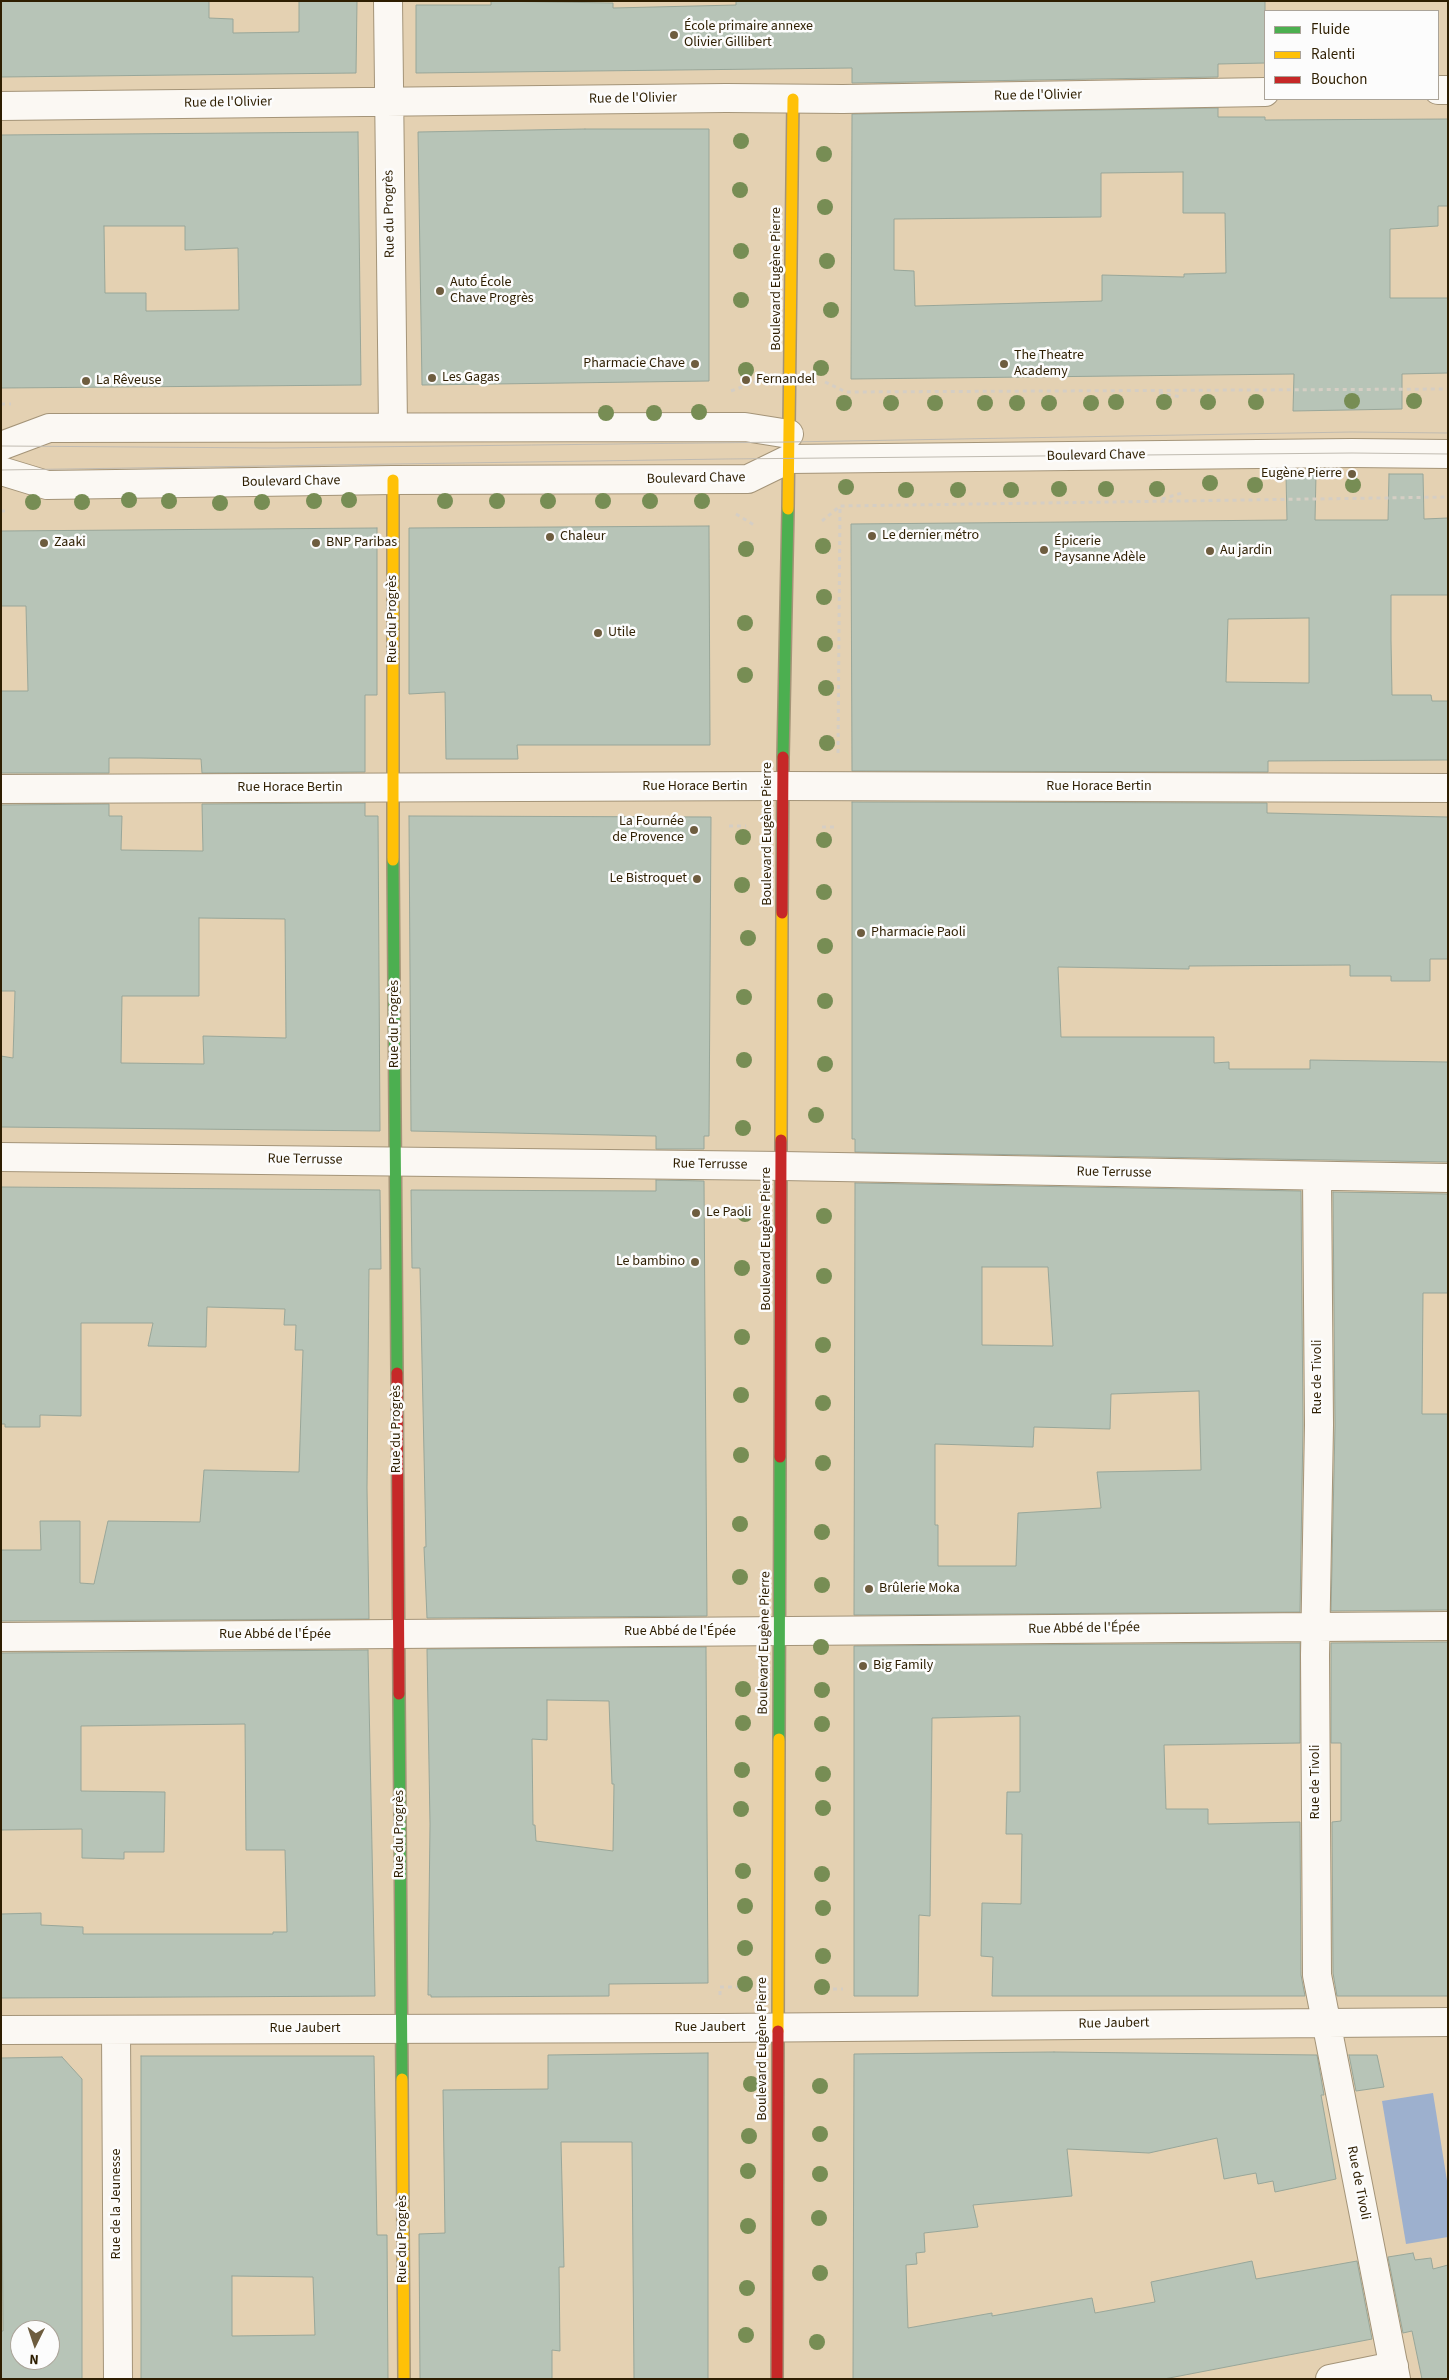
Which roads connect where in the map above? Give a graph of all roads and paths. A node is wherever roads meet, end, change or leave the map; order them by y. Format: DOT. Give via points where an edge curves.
graph roads {
  1 [pos="388,1"];
  2 [pos="1264,92"];
  3 [pos="793,98"];
  4 [pos="389,101"];
  5 [pos="1,106"];
  6 [pos="819,380"];
  7 [pos="1448,390"];
  8 [pos="1150,391"];
  9 [pos="1181,397"];
  10 [pos="392,427"];
  11 [pos="1,446"];
  12 [pos="789,447"];
  13 [pos="1448,454"];
  14 [pos="1,471"];
  15 [pos="392,480"];
  16 [pos="1182,493"];
  17 [pos="1448,498"];
  18 [pos="1157,501"];
  19 [pos="840,506"];
  20 [pos="819,524"];
  21 [pos="838,755"];
  22 [pos="782,786"];
  23 [pos="393,788"];
  24 [pos="1448,788"];
  25 [pos="1,789"];
  26 [pos="729,826"];
  27 [pos="746,826"];
  28 [pos="822,827"];
  29 [pos="836,827"];
  30 [pos="1,1157"];
  31 [pos="395,1161"];
  32 [pos="782,1166"];
  33 [pos="1317,1177"];
  34 [pos="1448,1178"];
  35 [pos="1316,1626"];
  36 [pos="1448,1626"];
  37 [pos="780,1632"];
  38 [pos="399,1633"];
  39 [pos="1,1637"];
  40 [pos="817,1989"];
  41 [pos="843,1989"];
  42 [pos="1448,2022"];
  43 [pos="1327,2023"];
  44 [pos="402,2028"];
  45 [pos="779,2028"];
  46 [pos="1,2030"];
  47 [pos="116,2030"];
  48 [pos="1395,2372"];
  49 [pos="118,2379"];
  50 [pos="404,2379"];
  51 [pos="778,2379"];
  52 [pos="1330,2379"];
  1 -- 4 [label="street, Rue du Progrès"];
  2 -- 3 [label="street, Rue de l'Olivier"];
  3 -- 4 [label="street, Rue de l'Olivier"];
  3 -- 12 [label="street, Boulevard Eugène Pierre"];
  4 -- 5 [label="street, Rue de l'Olivier"];
  4 -- 10 [label="street, Rue du Progrès"];
  6 -- 8 [label="path" via="846,392"];
  7 -- 8 [label="path"];
  8 -- 9 [label="path"];
  10 -- 11 [label="street, Boulevard Chave" via="49,428"];
  10 -- 12 [label="street, Boulevard Chave" via="745,427"];
  12 -- 13 [label="street, Boulevard Chave"];
  12 -- 15 [label="street, Boulevard Chave" via="748,479"];
  12 -- 22 [label="street, Boulevard Eugène Pierre"];
  14 -- 15 [label="street, Boulevard Chave" via="47,485"];
  15 -- 23 [label="street, Rue du Progrès"];
  16 -- 18 [label="path"];
  17 -- 18 [label="path"];
  18 -- 19 [label="path"];
  19 -- 20 [label="path"];
  19 -- 21 [label="path"];
  22 -- 23 [label="street, Rue Horace Bertin"];
  22 -- 24 [label="street, Rue Horace Bertin"];
  22 -- 32 [label="street, Boulevard Eugène Pierre"];
  23 -- 25 [label="street, Rue Horace Bertin"];
  23 -- 31 [label="street, Rue du Progrès"];
  26 -- 27 [label="path"];
  28 -- 29 [label="path"];
  30 -- 31 [label="street, Rue Terrusse"];
  31 -- 32 [label="street, Rue Terrusse"];
  31 -- 38 [label="street, Rue du Progrès"];
  32 -- 33 [label="street, Rue Terrusse"];
  32 -- 37 [label="street, Boulevard Eugène Pierre"];
  33 -- 34 [label="street, Rue Terrusse"];
  33 -- 35 [label="street, Rue de Tivoli" via="1319,1425"];
  35 -- 36 [label="street, Rue Abbé de l'Épée"];
  35 -- 37 [label="street, Rue Abbé de l'Épée"];
  35 -- 43 [label="street, Rue de Tivoli" via="1316,1941 1317,1976"];
  37 -- 38 [label="street, Rue Abbé de l'Épée"];
  37 -- 45 [label="street, Boulevard Eugène Pierre"];
  38 -- 39 [label="street, Rue Abbé de l'Épée"];
  38 -- 44 [label="street, Rue du Progrès"];
  40 -- 41 [label="path"];
  42 -- 43 [label="street, Rue Jaubert"];
  43 -- 45 [label="street, Rue Jaubert"];
  43 -- 48 [label="street, Rue de Tivoli"];
  44 -- 45 [label="street, Rue Jaubert"];
  44 -- 47 [label="street, Rue Jaubert"];
  44 -- 50 [label="street, Rue du Progrès"];
  45 -- 51 [label="street, Boulevard Eugène Pierre"];
  46 -- 47 [label="street, Rue Jaubert"];
  47 -- 49 [label="street, Rue de la Jeunesse"];
  48 -- 52 [label="street"];
}
